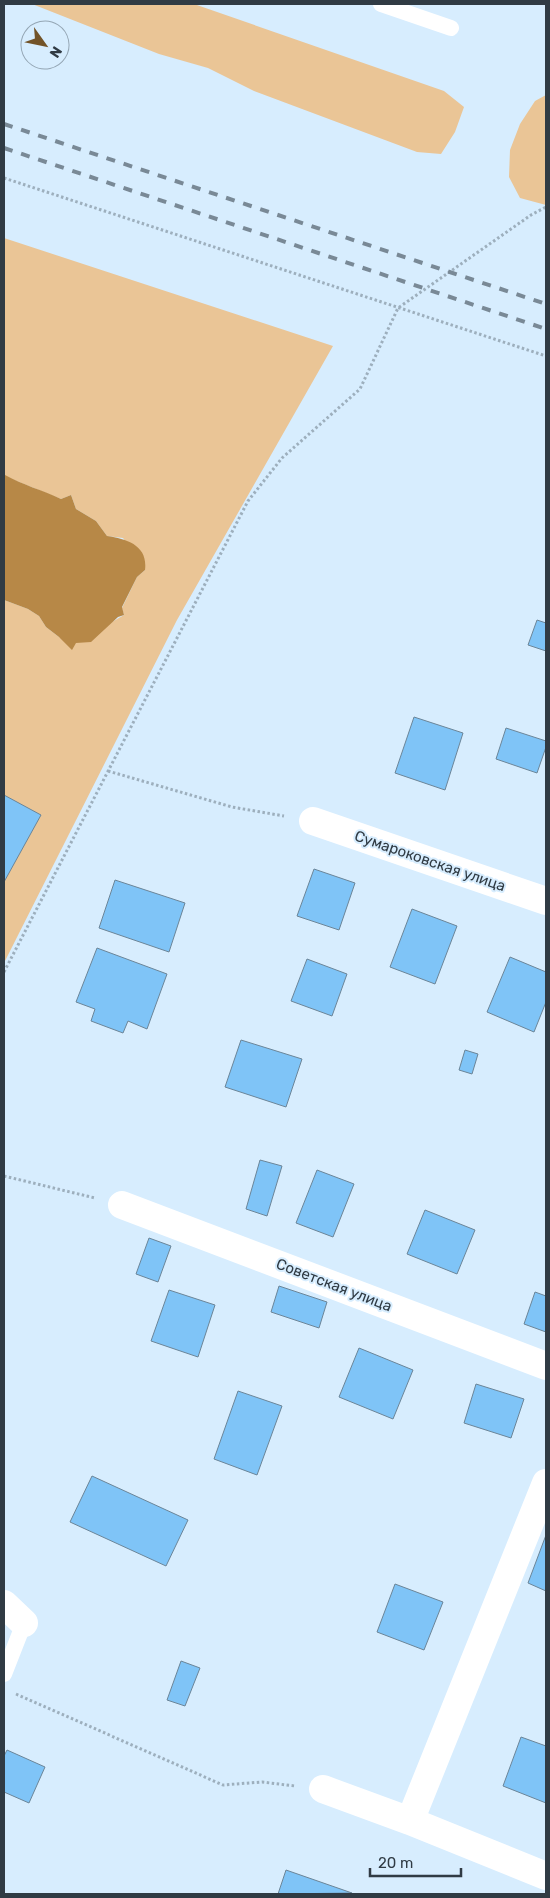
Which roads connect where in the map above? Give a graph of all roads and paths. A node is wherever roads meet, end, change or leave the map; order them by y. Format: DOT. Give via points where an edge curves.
graph roads {
  1 [pos="382,4"];
  2 [pos="451,28"];
  3 [pos="4,178"];
  4 [pos="546,207"];
  5 [pos="398,308"];
  6 [pos="546,356"];
  7 [pos="108,770"];
  8 [pos="313,821"];
  9 [pos="546,901"];
  10 [pos="4,972"];
  11 [pos="4,1176"];
  12 [pos="122,1204"];
  13 [pos="546,1366"];
  14 [pos="546,1483"];
  15 [pos="4,1604"];
  16 [pos="24,1623"];
  17 [pos="4,1674"];
  18 [pos="13,1693"];
  19 [pos="323,1789"];
  20 [pos="410,1821"];
  21 [pos="546,1876"];
  1 -- 2 [label="lane"];
  3 -- 5 [label="path"];
  4 -- 5 [label="path"];
  5 -- 6 [label="path"];
  5 -- 7 [label="path" via="360,389 282,458 248,501"];
  7 -- 8 [label="path" via="232,807"];
  7 -- 10 [label="path"];
  8 -- 9 [label="street, Сумароковская улица"];
  11 -- 12 [label="path"];
  12 -- 13 [label="street, Советская улица"];
  14 -- 20 [label="street"];
  15 -- 16 [label="street"];
  16 -- 17 [label="lane"];
  18 -- 19 [label="path" via="223,1785 262,1782"];
  19 -- 20 [label="street"];
  20 -- 21 [label="street"];
}
